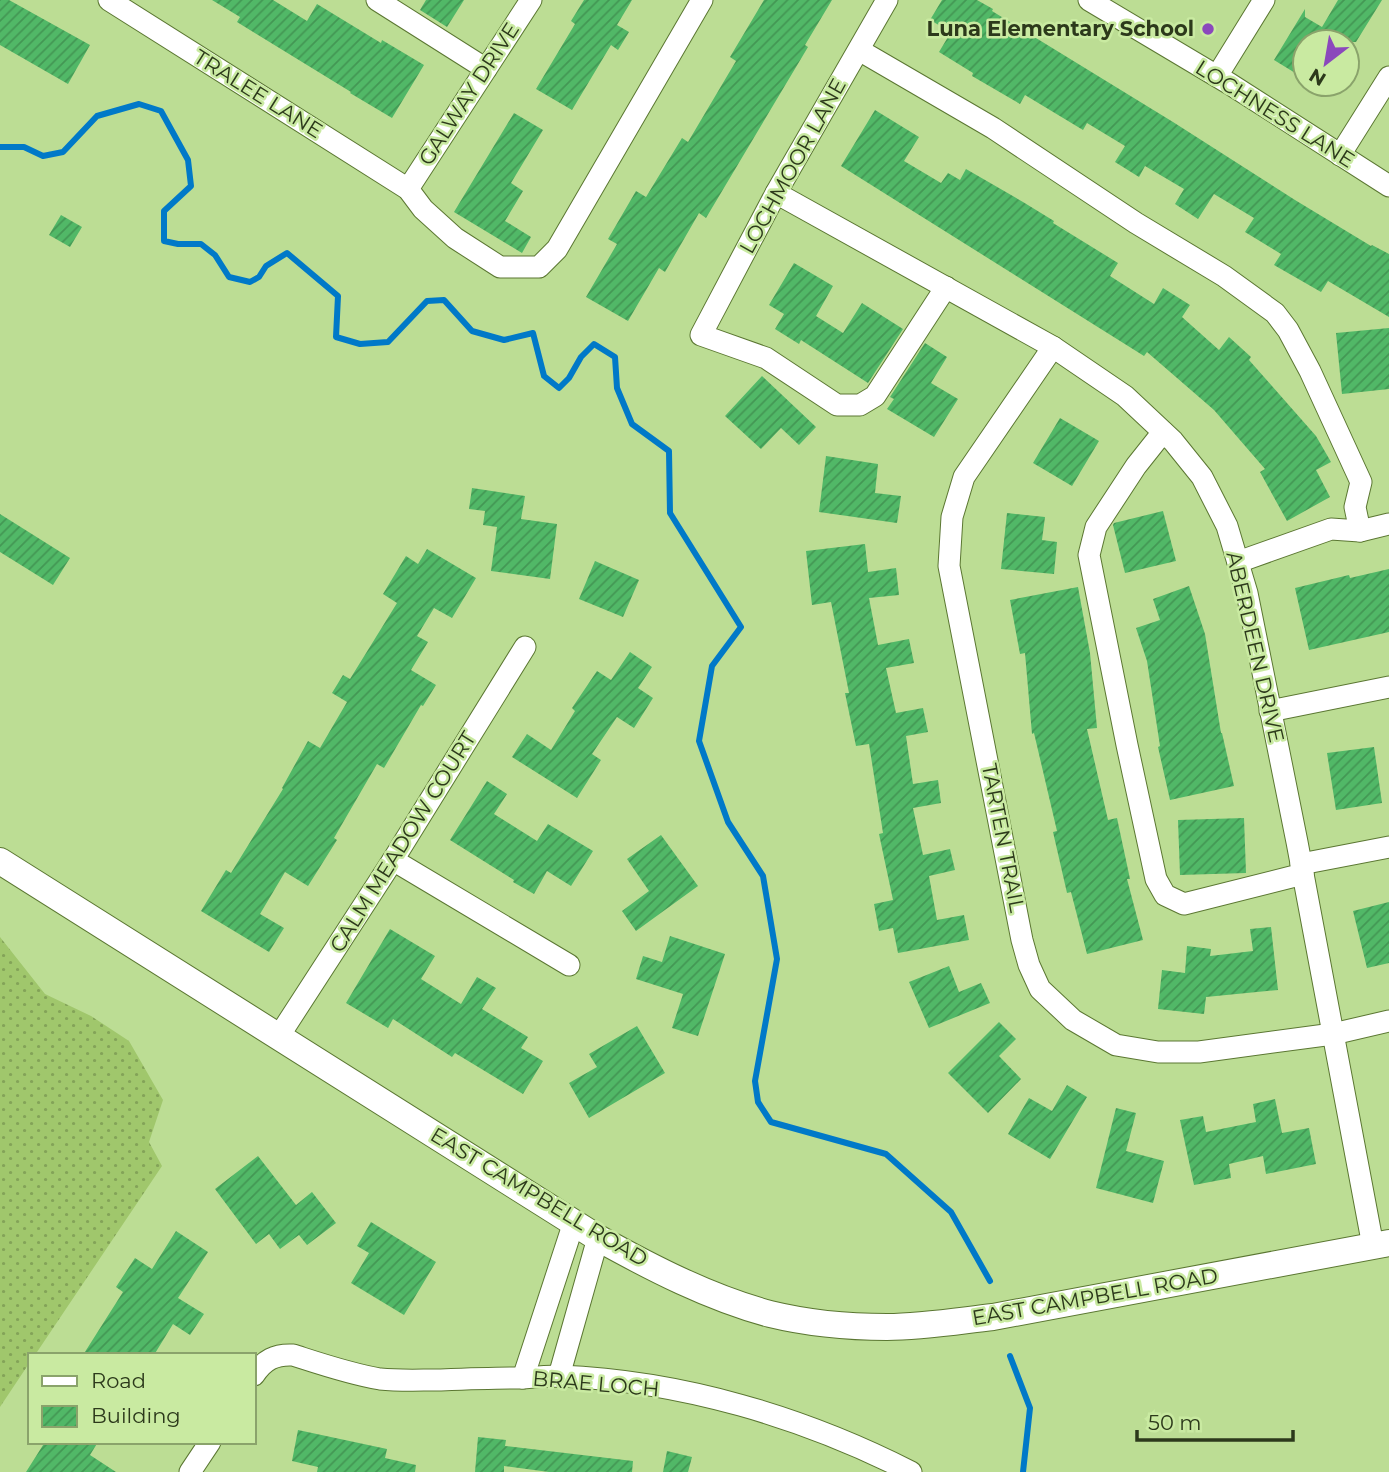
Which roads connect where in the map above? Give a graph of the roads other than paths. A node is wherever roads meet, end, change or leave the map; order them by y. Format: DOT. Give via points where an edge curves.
graph roads {
  1 [pos="109,0"];
  2 [pos="377,0"];
  3 [pos="531,0"];
  4 [pos="702,0"];
  5 [pos="887,0"];
  6 [pos="1089,0"];
  7 [pos="1264,0"];
  8 [pos="859,50"];
  9 [pos="486,69"];
  10 [pos="1217,76"];
  11 [pos="1389,77"];
  12 [pos="1340,155"];
  13 [pos="1389,186"];
  14 [pos="408,188"];
  15 [pos="776,193"];
  16 [pos="946,288"];
  17 [pos="1053,347"];
  18 [pos="1163,432"];
  19 [pos="1389,524"];
  20 [pos="1360,531"];
  21 [pos="1238,562"];
  22 [pos="526,648"];
  23 [pos="1389,687"];
  24 [pos="1270,711"];
  25 [pos="1389,846"];
  26 [pos="393,860"];
  27 [pos="0,861"];
  28 [pos="1302,869"];
  29 [pos="569,965"];
  30 [pos="1389,1021"];
  31 [pos="1333,1034"];
  32 [pos="279,1036"];
  33 [pos="573,1222"];
  34 [pos="598,1237"];
  35 [pos="1381,1245"];
  36 [pos="256,1372"];
  37 [pos="559,1376"];
  38 [pos="523,1378"];
  39 [pos="209,1444"];
  40 [pos="190,1472"];
  41 [pos="911,1472"];
  1 -- 14 [label="street, TRALEE LANE"];
  2 -- 9 [label="street"];
  3 -- 9 [label="street, GALWAY DRIVE"];
  4 -- 14 [label="street, TRALEE LANE" via="557,249 539,267 500,267 454,238"];
  5 -- 8 [label="street, LOCHMOOR LANE"];
  6 -- 10 [label="street, LOCHNESS LANE"];
  7 -- 10 [label="street"];
  8 -- 15 [label="street, LOCHMOOR LANE"];
  8 -- 20 [label="street" via="993,128 1224,275 1275,313 1310,371 1360,482 1355,507"];
  9 -- 14 [label="street, GALWAY DRIVE"];
  10 -- 12 [label="street, LOCHNESS LANE"];
  11 -- 12 [label="street"];
  12 -- 13 [label="street, LOCHNESS LANE"];
  15 -- 16 [label="street, ABERDEEN DRIVE"];
  15 -- 16 [label="street, LOCHMOOR LANE" via="701,335 766,358 837,405 860,405 875,396"];
  16 -- 17 [label="street, ABERDEEN DRIVE"];
  17 -- 18 [label="street, ABERDEEN DRIVE" via="1125,396"];
  17 -- 31 [label="street, TARTEN TRAIL" via="964,477 951,517 949,566 1029,965 1040,989 1073,1020 1116,1045 1199,1052"];
  18 -- 21 [label="street, ABERDEEN DRIVE" via="1202,477 1227,526"];
  18 -- 28 [label="street" via="1101,517 1089,555 1156,879 1165,895 1184,904"];
  19 -- 20 [label="street"];
  20 -- 21 [label="street" via="1331,529"];
  21 -- 24 [label="street, ABERDEEN DRIVE"];
  22 -- 26 [label="street, CALM MEADOW COURT"];
  23 -- 24 [label="street"];
  24 -- 28 [label="street, ABERDEEN DRIVE"];
  25 -- 28 [label="street"];
  26 -- 29 [label="street"];
  26 -- 32 [label="street, CALM MEADOW COURT"];
  27 -- 32 [label="main road, EAST CAMPBELL ROAD"];
  28 -- 31 [label="street, ABERDEEN DRIVE"];
  30 -- 31 [label="street, TARTEN TRAIL"];
  31 -- 35 [label="street, ABERDEEN DRIVE"];
  32 -- 33 [label="main road, EAST CAMPBELL ROAD"];
  33 -- 34 [label="main road, EAST CAMPBELL ROAD"];
  33 -- 38 [label="street"];
  34 -- 35 [label="main road, EAST CAMPBELL ROAD" via="699,1289 768,1313 804,1321 887,1327 993,1317"];
  34 -- 37 [label="street"];
  36 -- 38 [label="street, BRAE LOCH" via="270,1358 293,1355 382,1379"];
  37 -- 38 [label="street, BRAE LOCH"];
  37 -- 41 [label="street, BRAE LOCH" via="661,1387 750,1408 831,1435"];
  39 -- 40 [label="street"];
}
